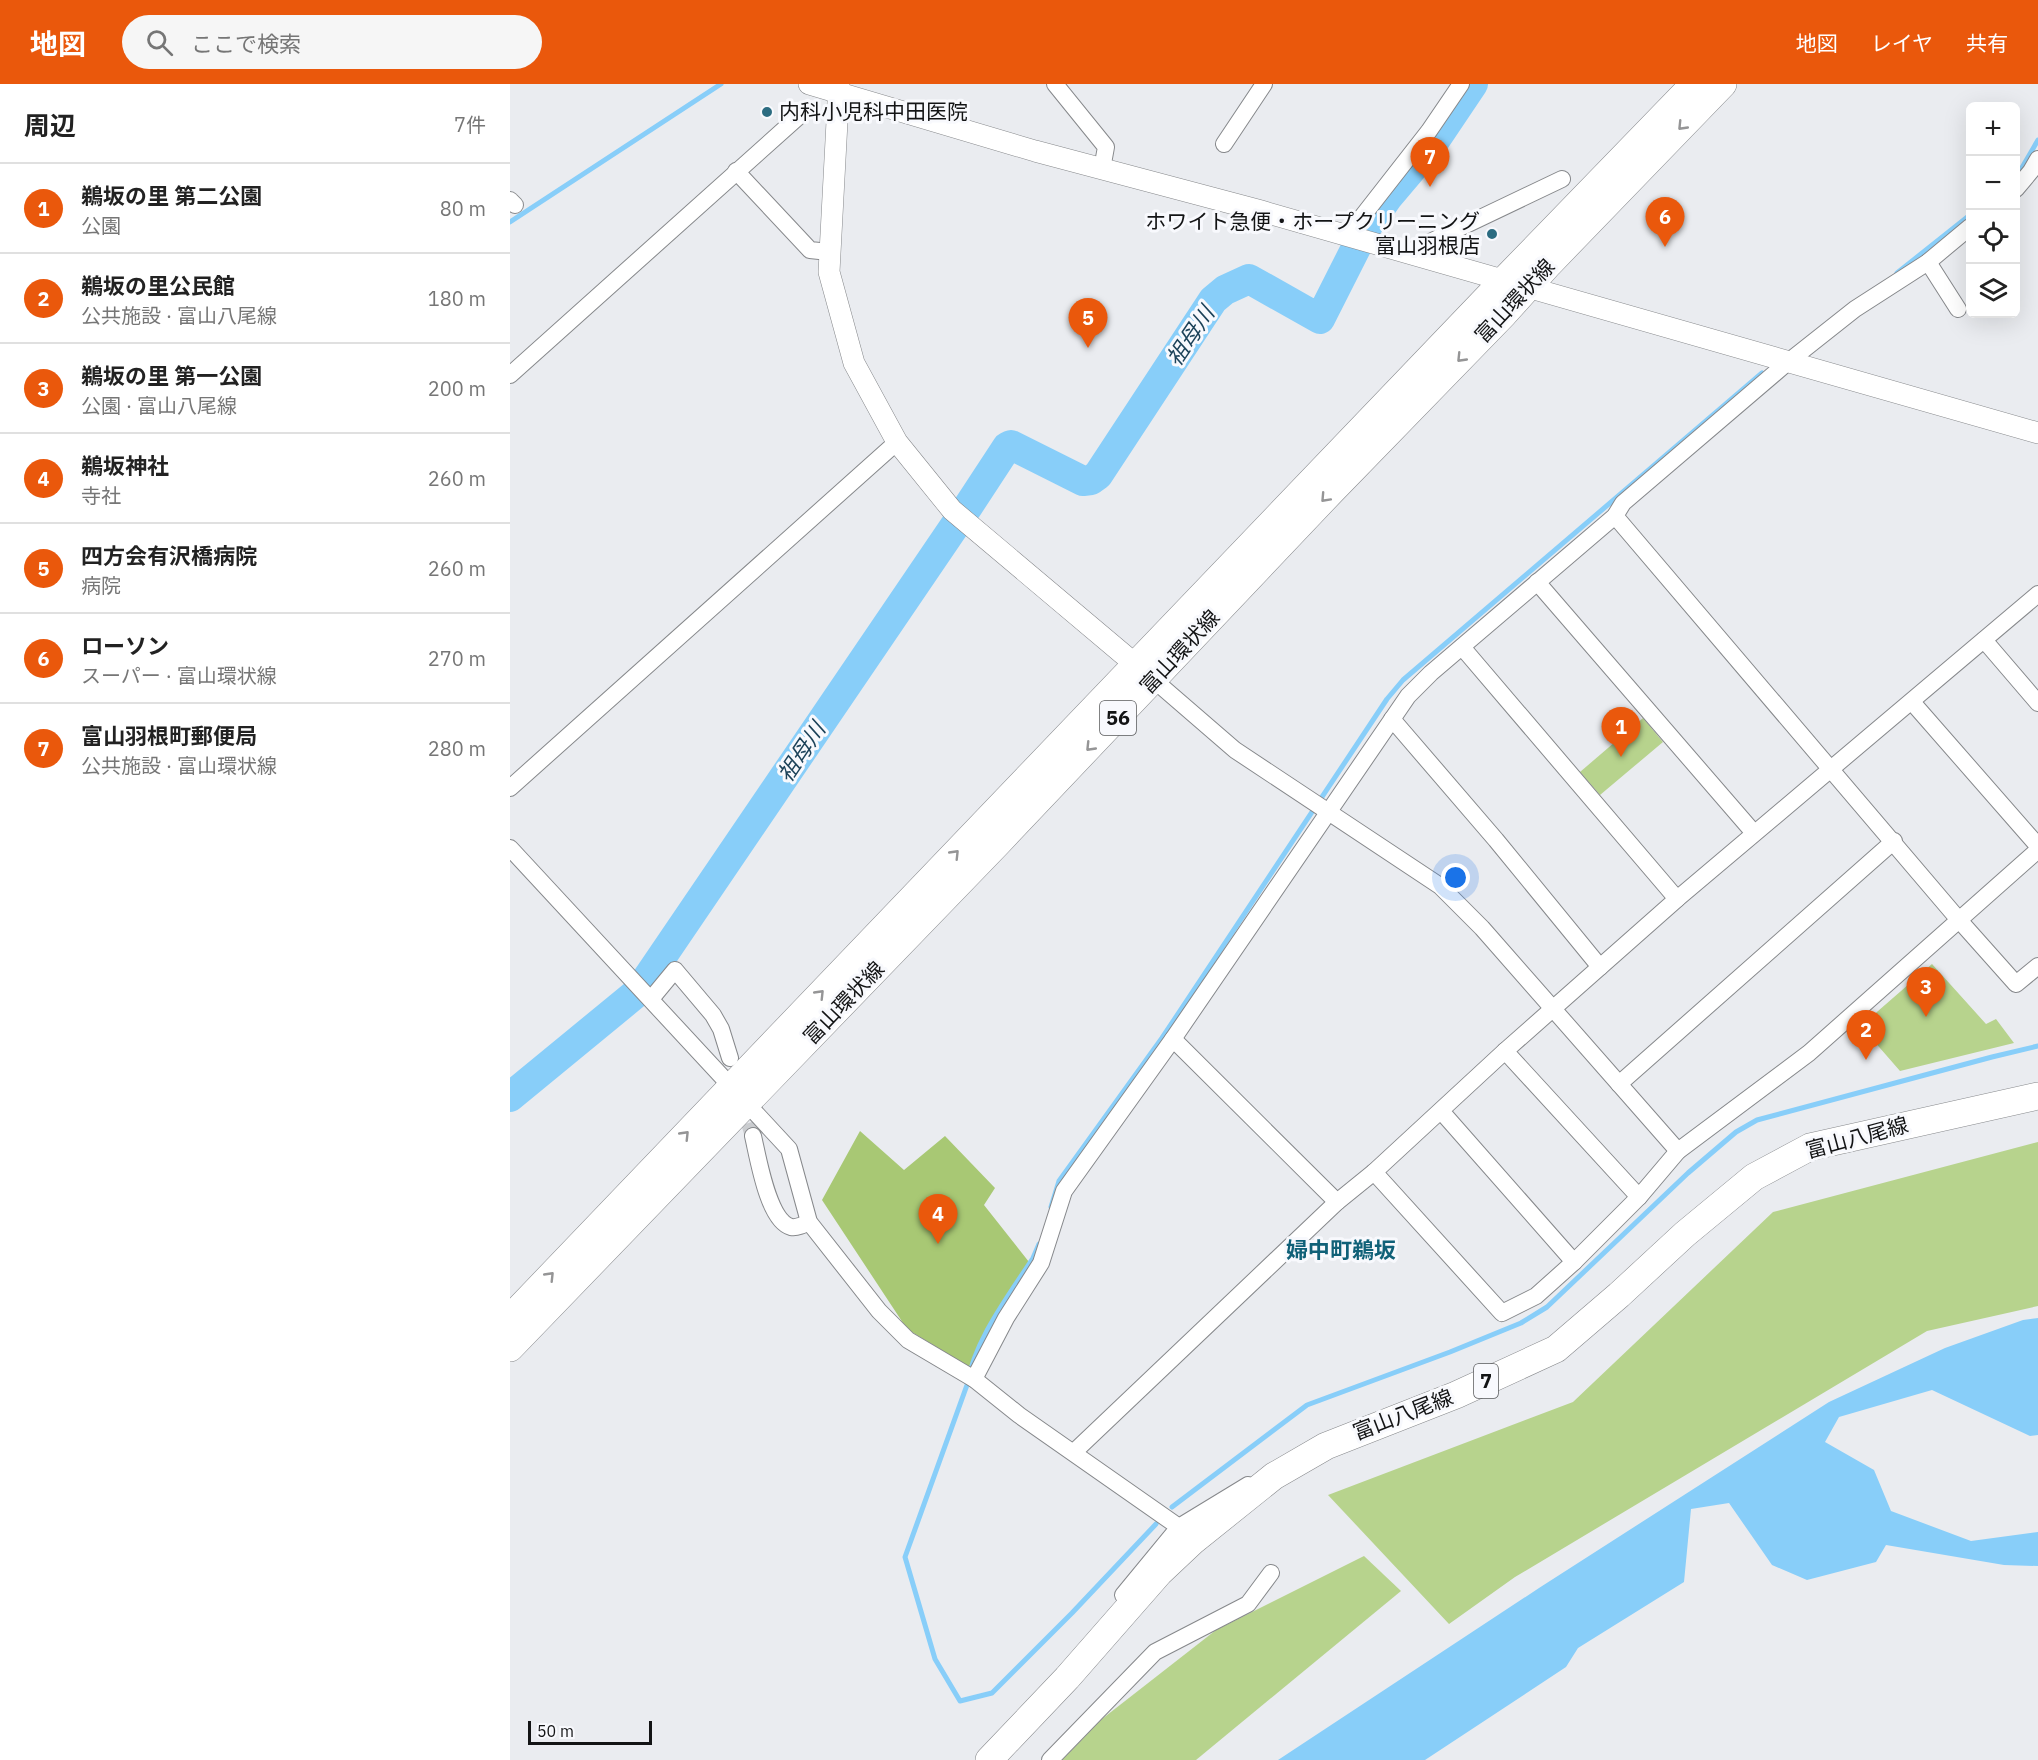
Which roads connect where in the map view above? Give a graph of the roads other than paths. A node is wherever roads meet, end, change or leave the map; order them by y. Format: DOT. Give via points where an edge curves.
graph roads {
  1 [pos="809,84"];
  2 [pos="1055,84"];
  3 [pos="1264,84"];
  4 [pos="1694,84"];
  5 [pos="1723,84"];
  6 [pos="1459,85"];
  7 [pos="839,88"];
  8 [pos="798,117"];
  9 [pos="1224,144"];
  10 [pos="2038,159"];
  11 [pos="1102,169"];
  12 [pos="736,171"];
  13 [pos="1562,179"];
  14 [pos="2020,184"];
  15 [pos="1966,231"];
  16 [pos="1347,236"];
  17 [pos="829,252"];
  18 [pos="1407,253"];
  19 [pos="1928,262"];
  20 [pos="1516,283"];
  21 [pos="1958,309"];
  22 [pos="1788,362"];
  23 [pos="510,375"];
  24 [pos="2038,433"];
  25 [pos="897,442"];
  26 [pos="1615,516"];
  27 [pos="1537,582"];
  28 [pos="2038,594"];
  29 [pos="1984,640"];
  30 [pos="1462,647"];
  31 [pos="1145,673"];
  32 [pos="1912,702"];
  33 [pos="2038,704"];
  34 [pos="1392,719"];
  35 [pos="1830,769"];
  36 [pos="510,788"];
  37 [pos="1329,813"];
  38 [pos="1754,833"];
  39 [pos="1894,842"];
  40 [pos="510,848"];
  41 [pos="2038,848"];
  42 [pos="1677,899"];
  43 [pos="1959,920"];
  44 [pos="2038,966"];
  45 [pos="1600,967"];
  46 [pos="651,999"];
  47 [pos="1553,1009"];
  48 [pos="1173,1039"];
  49 [pos="1505,1051"];
  50 [pos="730,1058"];
  51 [pos="1619,1084"];
  52 [pos="739,1096"];
  53 [pos="2038,1096"];
  54 [pos="1441,1111"];
  55 [pos="753,1136"];
  56 [pos="1678,1151"];
  57 [pos="1374,1172"];
  58 [pos="1639,1197"];
  59 [pos="1337,1202"];
  60 [pos="808,1222"];
  61 [pos="1574,1262"];
  62 [pos="510,1318"];
  63 [pos="510,1348"];
  64 [pos="970,1377"];
  65 [pos="1326,1446"];
  66 [pos="1074,1452"];
  67 [pos="1179,1527"];
  68 [pos="1271,1573"];
  69 [pos="1067,1678"];
  70 [pos="989,1760"];
  71 [pos="1050,1760"];
  1 -- 7 [label="street"];
  2 -- 11 [label="street" via="1106,147"];
  3 -- 9 [label="street"];
  4 -- 20 [label="main road, 富山環状線 / 56"];
  5 -- 20 [label="main road, 富山環状線 / 56, one-way"];
  6 -- 16 [label="street" via="1429,131"];
  7 -- 11 [label="street"];
  7 -- 17 [label="street"];
  8 -- 12 [label="street"];
  10 -- 14 [label="street"];
  11 -- 16 [label="street"];
  12 -- 17 [label="street" via="810,250"];
  12 -- 23 [label="street"];
  13 -- 18 [label="street"];
  15 -- 19 [label="street"];
  16 -- 18 [label="street"];
  17 -- 25 [label="street" via="829,272 854,363"];
  18 -- 20 [label="street"];
  19 -- 21 [label="street"];
  19 -- 22 [label="street" via="1855,309"];
  20 -- 22 [label="street"];
  20 -- 31 [label="main road, 富山環状線 / 56" via="1321,502"];
  22 -- 24 [label="street"];
  22 -- 26 [label="street" via="1623,503"];
  25 -- 31 [label="street" via="952,510"];
  25 -- 36 [label="street"];
  26 -- 27 [label="street"];
  26 -- 35 [label="street"];
  27 -- 30 [label="street"];
  27 -- 38 [label="street"];
  28 -- 29 [label="street"];
  29 -- 32 [label="street"];
  29 -- 33 [label="street"];
  30 -- 34 [label="street" via="1416,688"];
  30 -- 42 [label="street"];
  31 -- 37 [label="street" via="1235,750"];
  31 -- 52 [label="main road, 富山環状線 / 56"];
  32 -- 35 [label="street"];
  32 -- 41 [label="street"];
  34 -- 37 [label="street"];
  34 -- 45 [label="street"];
  35 -- 38 [label="street"];
  35 -- 39 [label="street"];
  37 -- 47 [label="street" via="1440,886"];
  37 -- 48 [label="street"];
  38 -- 42 [label="street"];
  39 -- 43 [label="street"];
  39 -- 51 [label="street"];
  40 -- 46 [label="street"];
  41 -- 43 [label="street"];
  42 -- 45 [label="street"];
  43 -- 44 [label="street" via="2016,984"];
  43 -- 56 [label="street" via="1809,1053"];
  45 -- 47 [label="street"];
  46 -- 50 [label="street" via="675,970 713,1015"];
  46 -- 52 [label="street"];
  47 -- 49 [label="street"];
  47 -- 51 [label="street"];
  48 -- 59 [label="street"];
  48 -- 64 [label="street" via="1064,1191 1041,1263"];
  49 -- 54 [label="street"];
  49 -- 58 [label="street"];
  51 -- 56 [label="street"];
  52 -- 60 [label="street" via="789,1149"];
  62 -- 52 [label="main road, 富山環状線 / 56, one-way"];
  52 -- 63 [label="main road, 富山環状線 / 56" via="643,1209"];
  53 -- 65 [label="main road, 富山八尾線 / 7" via="1810,1147 1754,1177 1556,1349 1456,1395"];
  54 -- 57 [label="street"];
  54 -- 61 [label="street"];
  55 -- 60 [label="street" via="769,1201 788,1226"];
  56 -- 58 [label="street"];
  57 -- 59 [label="street"];
  57 -- 61 [label="street" via="1502,1312 1536,1296"];
  58 -- 61 [label="street"];
  59 -- 66 [label="street"];
  60 -- 64 [label="street" via="879,1311 908,1340"];
  64 -- 66 [label="street"];
  65 -- 67 [label="street" via="1289,1462"];
  65 -- 69 [label="main road, 富山八尾線 / 7" via="1274,1476 1193,1541"];
  66 -- 67 [label="street"];
  67 -- 69 [label="street" via="1090,1637"];
  68 -- 71 [label="street" via="1248,1604 1155,1652"];
  69 -- 70 [label="main road, 富山八尾線 / 7"];
}
